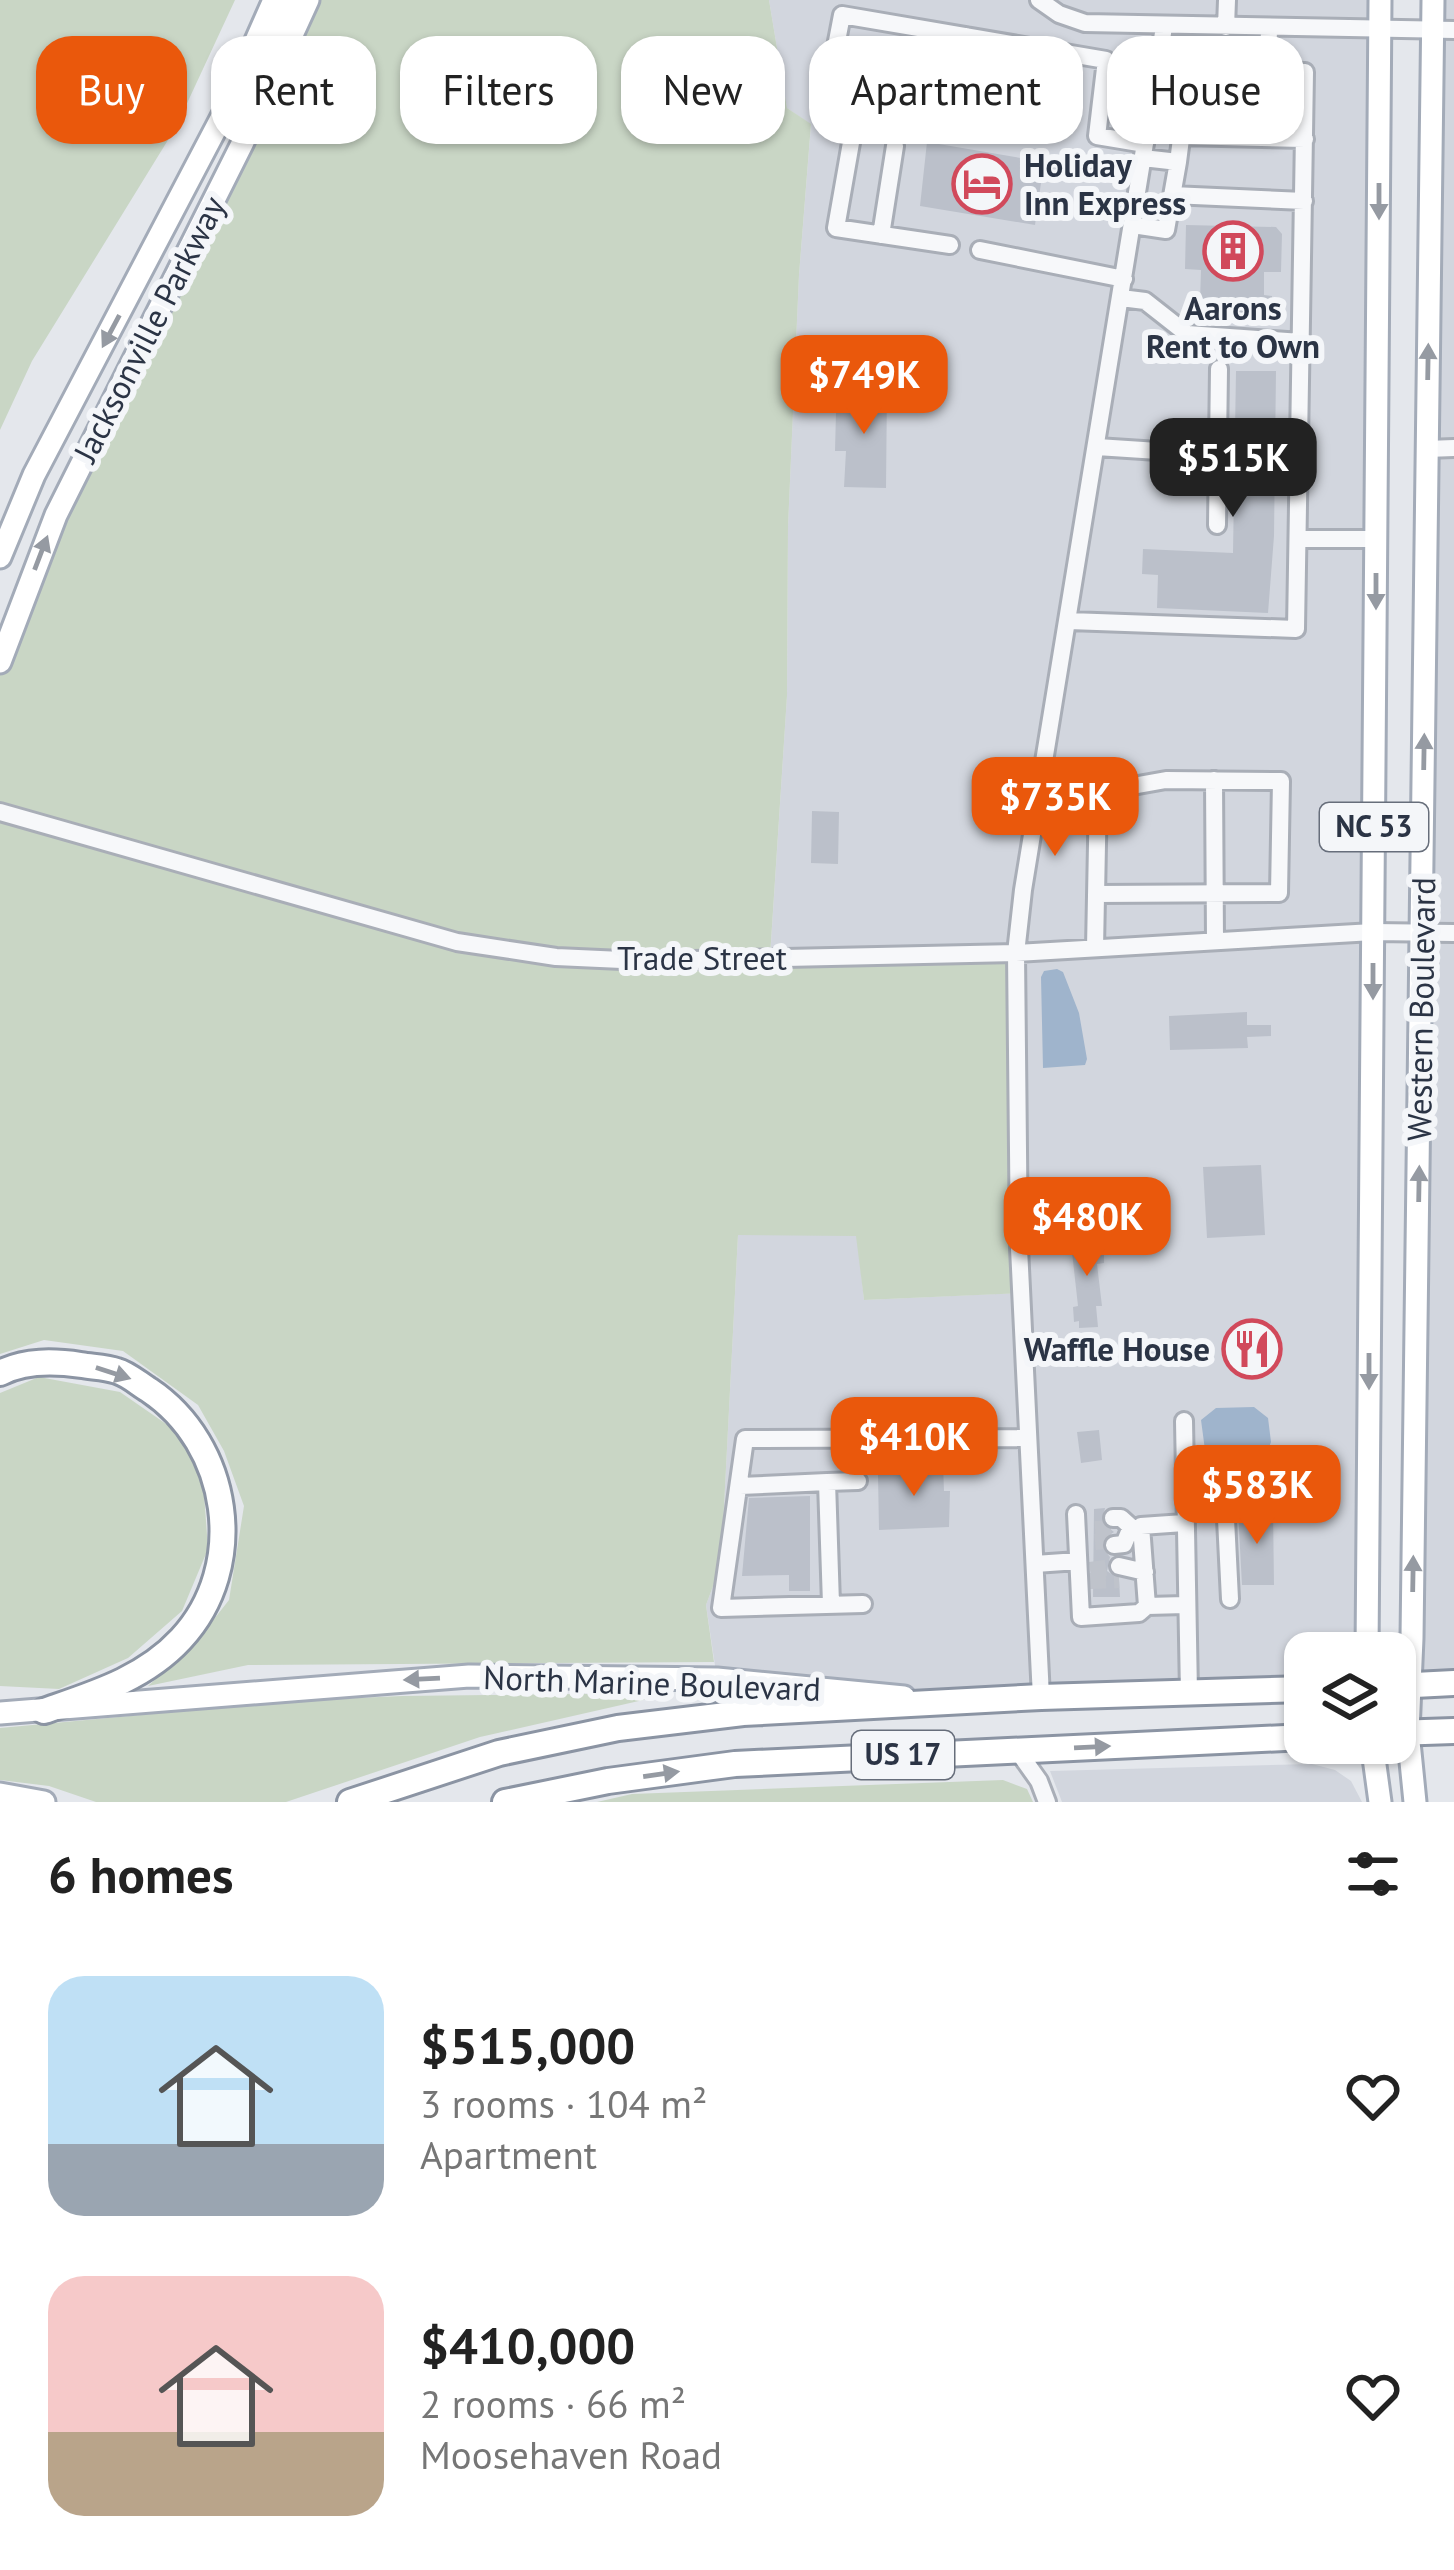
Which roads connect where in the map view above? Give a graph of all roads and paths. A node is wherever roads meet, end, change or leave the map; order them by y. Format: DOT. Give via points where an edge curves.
graph roads {
  1 [pos="274,0"];
  2 [pos="291,0"];
  3 [pos="308,0"];
  4 [pos="1039,0"];
  5 [pos="1227,0"];
  6 [pos="1380,0"];
  7 [pos="1433,0"];
  8 [pos="1071,19"];
  9 [pos="1164,27"];
  10 [pos="1226,28"];
  11 [pos="1269,28"];
  12 [pos="1380,28"];
  13 [pos="1443,30"];
  14 [pos="277,36"];
  15 [pos="292,36"];
  16 [pos="838,36"];
  17 [pos="966,36"];
  18 [pos="1068,36"];
  19 [pos="1269,36"];
  20 [pos="1083,56"];
  21 [pos="1304,72"];
  22 [pos="1305,139"];
  23 [pos="242,144"];
  24 [pos="851,144"];
  25 [pos="1180,144"];
  26 [pos="895,146"];
  27 [pos="1144,151"];
  28 [pos="1178,162"];
  29 [pos="1172,196"];
  30 [pos="1304,201"];
  31 [pos="1133,225"];
  32 [pos="881,235"];
  33 [pos="950,245"];
  34 [pos="980,250"];
  35 [pos="1123,289"];
  36 [pos="1301,342"];
  37 [pos="1219,369"];
  38 [pos="1097,447"];
  39 [pos="1454,448"];
  40 [pos="1427,449"];
  41 [pos="1220,454"];
  42 [pos="1217,526"];
  43 [pos="1376,538"];
  44 [pos="1298,539"];
  45 [pos="0,557"];
  46 [pos="1069,621"];
  47 [pos="0,662"];
  48 [pos="1214,780"];
  49 [pos="1098,791"];
  50 [pos="1038,803"];
  51 [pos="0,812"];
  52 [pos="1215,892"];
  53 [pos="1096,894"];
  54 [pos="1373,932"];
  55 [pos="1422,933"];
  56 [pos="1454,933"];
  57 [pos="1215,941"];
  58 [pos="1095,948"];
  59 [pos="1016,952"];
  60 [pos="0,1373"];
  61 [pos="1184,1420"];
  62 [pos="1028,1438"];
  63 [pos="859,1481"];
  64 [pos="826,1482"];
  65 [pos="740,1486"];
  66 [pos="1298,1494"];
  67 [pos="1184,1523"];
  68 [pos="1104,1531"];
  69 [pos="1035,1564"];
  70 [pos="1084,1573"];
  71 [pos="1230,1599"];
  72 [pos="831,1604"];
  73 [pos="863,1604"];
  74 [pos="1185,1605"];
  75 [pos="1148,1606"];
  76 [pos="1367,1632"];
  77 [pos="1404,1632"];
  78 [pos="1454,1683"];
  79 [pos="1416,1684"];
  80 [pos="1284,1690"];
  81 [pos="1189,1693"];
  82 [pos="1041,1697"];
  83 [pos="958,1702"];
  84 [pos="44,1711"];
  85 [pos="0,1713"];
  86 [pos="1454,1731"];
  87 [pos="1416,1732"];
  88 [pos="1284,1738"];
  89 [pos="1017,1750"];
  90 [pos="1375,1764"];
  91 [pos="1407,1764"];
  92 [pos="0,1794"];
  93 [pos="44,1802"];
  94 [pos="350,1802"];
  95 [pos="505,1802"];
  96 [pos="1047,1802"];
  97 [pos="1380,1802"];
  98 [pos="1414,1802"];
  1 -- 45 [label="main road, Jacksonville Parkway, one-way"];
  2 -- 14 [label="main road"];
  3 -- 15 [label="main road, Jacksonville Parkway"];
  4 -- 8 [label="street"];
  5 -- 10 [label="street"];
  6 -- 12 [label="main road, Western Boulevard / NC 53"];
  7 -- 13 [label="main road, Western Boulevard / NC 53"];
  8 -- 9 [label="street"];
  8 -- 18 [label="street"];
  9 -- 10 [label="street"];
  9 -- 27 [label="street"];
  10 -- 11 [label="street"];
  11 -- 12 [label="street"];
  11 -- 19 [label="street"];
  12 -- 13 [label="street"];
  12 -- 43 [label="main road, Western Boulevard / NC 53, one-way"];
  40 -- 13 [label="main road, Western Boulevard / NC 53, one-way"];
  16 -- 17 [label="street" via="842,15"];
  20 -- 27 [label="street" via="1106,60 1096,136"];
  21 -- 22 [label="street"];
  22 -- 30 [label="street"];
  47 -- 23 [label="main road, Jacksonville Parkway, one-way" via="56,515"];
  24 -- 32 [label="street" via="836,228"];
  25 -- 28 [label="street"];
  26 -- 32 [label="street"];
  27 -- 28 [label="street"];
  27 -- 31 [label="street"];
  28 -- 29 [label="street"];
  29 -- 30 [label="street"];
  29 -- 31 [label="street" via="1166,230"];
  30 -- 36 [label="street"];
  31 -- 35 [label="street"];
  32 -- 33 [label="street"];
  34 -- 35 [label="street"];
  35 -- 36 [label="street" via="1187,334"];
  35 -- 38 [label="street"];
  36 -- 44 [label="street"];
  37 -- 41 [label="street"];
  38 -- 41 [label="street"];
  38 -- 46 [label="street"];
  39 -- 40 [label="street"];
  55 -- 40 [label="main road, Western Boulevard / NC 53, one-way"];
  41 -- 42 [label="street"];
  43 -- 44 [label="street"];
  43 -- 54 [label="main road, Western Boulevard / NC 53, one-way"];
  44 -- 46 [label="street" via="1296,628"];
  46 -- 50 [label="street"];
  48 -- 49 [label="street"];
  48 -- 52 [label="street"];
  48 -- 52 [label="street" via="1281,781 1279,893"];
  49 -- 50 [label="street"];
  49 -- 53 [label="street"];
  50 -- 59 [label="street"];
  51 -- 59 [label="street, Trade Street" via="458,942 556,957"];
  52 -- 53 [label="street"];
  52 -- 57 [label="street"];
  53 -- 58 [label="street"];
  54 -- 55 [label="street, Trade Street"];
  54 -- 57 [label="street, Trade Street"];
  54 -- 76 [label="main road, Western Boulevard / NC 53, one-way"];
  55 -- 56 [label="street, Trade Street"];
  77 -- 55 [label="main road, Western Boulevard / NC 53, one-way"];
  57 -- 58 [label="street, Trade Street"];
  58 -- 59 [label="street, Trade Street"];
  59 -- 62 [label="street"];
  60 -- 84 [label="highway, one-way" via="53,1360 120,1371 156,1395 187,1422 213,1470 226,1535 212,1592 181,1639 121,1684"];
  61 -- 67 [label="street"];
  62 -- 65 [label="street" via="745,1439"];
  62 -- 69 [label="street"];
  63 -- 64 [label="street"];
  64 -- 65 [label="street"];
  64 -- 72 [label="street"];
  65 -- 72 [label="street" via="721,1608"];
  66 -- 71 [label="street" via="1225,1498"];
  67 -- 68 [label="street"];
  67 -- 74 [label="street"];
  68 -- 70 [label="street"];
  68 -- 75 [label="street"];
  69 -- 70 [label="street"];
  69 -- 82 [label="street"];
  70 -- 75 [label="street" via="1081,1617"];
  72 -- 73 [label="street"];
  74 -- 75 [label="street"];
  74 -- 81 [label="street"];
  78 -- 79 [label="highway"];
  80 -- 81 [label="highway, North Marine Boulevard / US 17"];
  81 -- 82 [label="highway, North Marine Boulevard / US 17"];
  82 -- 83 [label="highway, North Marine Boulevard / US 17"];
  83 -- 84 [label="main road, North Marine Boulevard, one-way" via="717,1679 533,1676"];
  83 -- 94 [label="highway, US 17" via="618,1727 499,1753"];
  84 -- 85 [label="main road, North Marine Boulevard"];
  86 -- 87 [label="highway"];
  89 -- 88 [label="highway, US 17, one-way"];
  95 -- 89 [label="highway, US 17, one-way" via="735,1764"];
  89 -- 96 [label="street"];
  90 -- 97 [label="main road"];
  91 -- 98 [label="main road, Western Boulevard / NC 53"];
  92 -- 93 [label="main road"];
}
